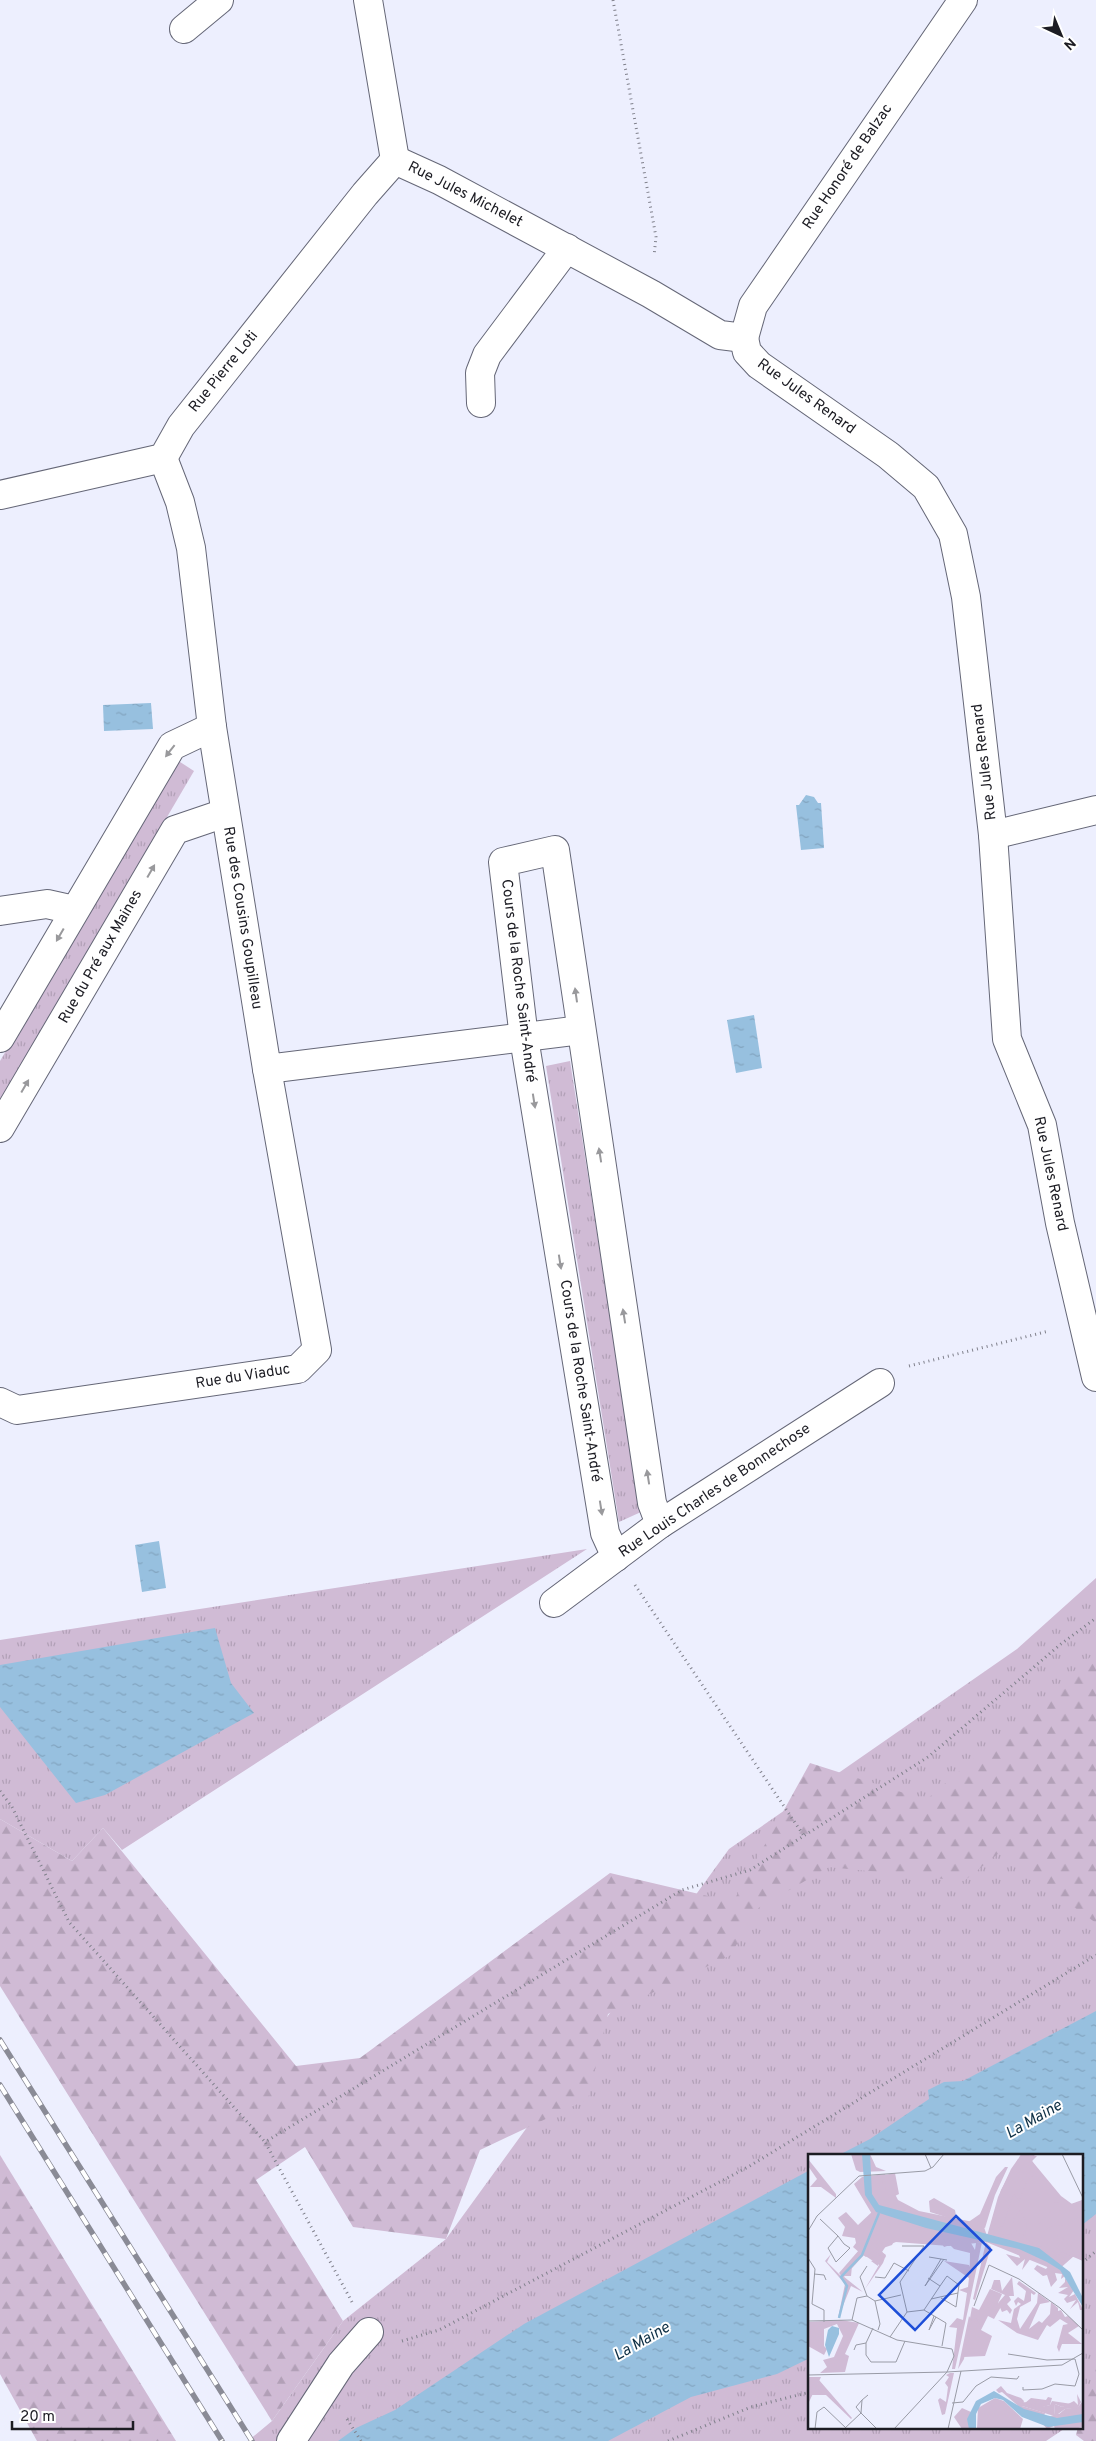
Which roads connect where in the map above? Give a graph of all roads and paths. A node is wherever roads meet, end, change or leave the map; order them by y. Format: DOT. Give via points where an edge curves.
graph roads {
  1 [pos="219,0"];
  2 [pos="368,0"];
  3 [pos="613,0"];
  4 [pos="963,0"];
  5 [pos="184,29"];
  6 [pos="396,160"];
  7 [pos="566,248"];
  8 [pos="651,294"];
  9 [pos="744,338"];
  10 [pos="481,403"];
  11 [pos="163,458"];
  12 [pos="0,495"];
  13 [pos="212,727"];
  14 [pos="1096,810"];
  15 [pos="225,813"];
  16 [pos="993,835"];
  17 [pos="74,910"];
  18 [pos="0,911"];
  19 [pos="581,1030"];
  20 [pos="0,1038"];
  21 [pos="524,1038"];
  22 [pos="267,1069"];
  23 [pos="0,1128"];
  24 [pos="1084,1323"];
  25 [pos="1096,1377"];
  26 [pos="880,1383"];
  27 [pos="0,1402"];
  28 [pos="660,1524"];
  29 [pos="616,1557"];
  30 [pos="554,1604"];
  31 [pos="1096,1618"];
  32 [pos="0,1791"];
  33 [pos="804,1836"];
  34 [pos="1096,1955"];
  35 [pos="264,2142"];
  36 [pos="1096,2251"];
  37 [pos="1084,2261"];
  38 [pos="369,2332"];
  39 [pos="808,2393"];
  40 [pos="348,2412"];
  41 [pos="291,2441"];
  42 [pos="361,2441"];
  43 [pos="668,2441"];
  1 -- 5 [label="street"];
  2 -- 6 [label="street, Rue Jules Michelet"];
  3 -- 8 [label="path" via="656,237"];
  4 -- 9 [label="street, Rue Honoré de Balzac" via="753,306"];
  6 -- 7 [label="street, Rue Jules Michelet"];
  6 -- 11 [label="street, Rue Pierre Loti" via="365,194 181,426"];
  7 -- 8 [label="street, Rue Jules Michelet"];
  7 -- 10 [label="street" via="487,355 480,373"];
  8 -- 9 [label="street" via="720,335"];
  9 -- 16 [label="street, Rue Jules Renard" via="747,352 759,365 888,455 926,488 953,534 966,597"];
  11 -- 12 [label="street"];
  11 -- 13 [label="street, Rue des Cousins Goupilleau" via="180,502 191,548"];
  13 -- 15 [label="street, Rue des Cousins Goupilleau"];
  13 -- 17 [label="street, one-way" via="172,746"];
  14 -- 16 [label="street"];
  15 -- 22 [label="street, Rue des Cousins Goupilleau"];
  23 -- 15 [label="street, Rue du Pré aux Maines, one-way" via="175,830"];
  16 -- 24 [label="street, Rue Jules Renard" via="1007,1040 1042,1125 1060,1223"];
  17 -- 18 [label="street" via="47,904"];
  17 -- 20 [label="street, one-way"];
  19 -- 21 [label="street"];
  19 -- 21 [label="street, Cours de la Roche Saint-André, one-way" via="555,850 503,862"];
  28 -- 19 [label="street, Cours de la Roche Saint-André, one-way" via="652,1503"];
  21 -- 22 [label="street"];
  21 -- 29 [label="street, Cours de la Roche Saint-André, one-way" via="605,1533"];
  22 -- 27 [label="street, Rue du Viaduc" via="317,1350 298,1369 17,1410"];
  24 -- 25 [label="street, Rue Jules Renard"];
  24 -- 26 [label="path" via="891,1370"];
  26 -- 28 [label="street, Rue Louis Charles de Bonnechose"];
  28 -- 29 [label="street, Rue Louis Charles de Bonnechose"];
  29 -- 30 [label="street, Rue Louis Charles de Bonnechose"];
  29 -- 33 [label="path"];
  31 -- 33 [label="path" via="928,1756"];
  32 -- 35 [label="path" via="12,1807 69,1922"];
  33 -- 35 [label="path" via="750,1870 682,1890"];
  34 -- 38 [label="path" via="748,2167 439,2330 375,2349"];
  35 -- 38 [label="path"];
  36 -- 37 [label="path"];
  38 -- 41 [label="street" via="341,2364"];
  39 -- 43 [label="path" via="751,2407"];
  40 -- 42 [label="path" via="346,2417"];
}
